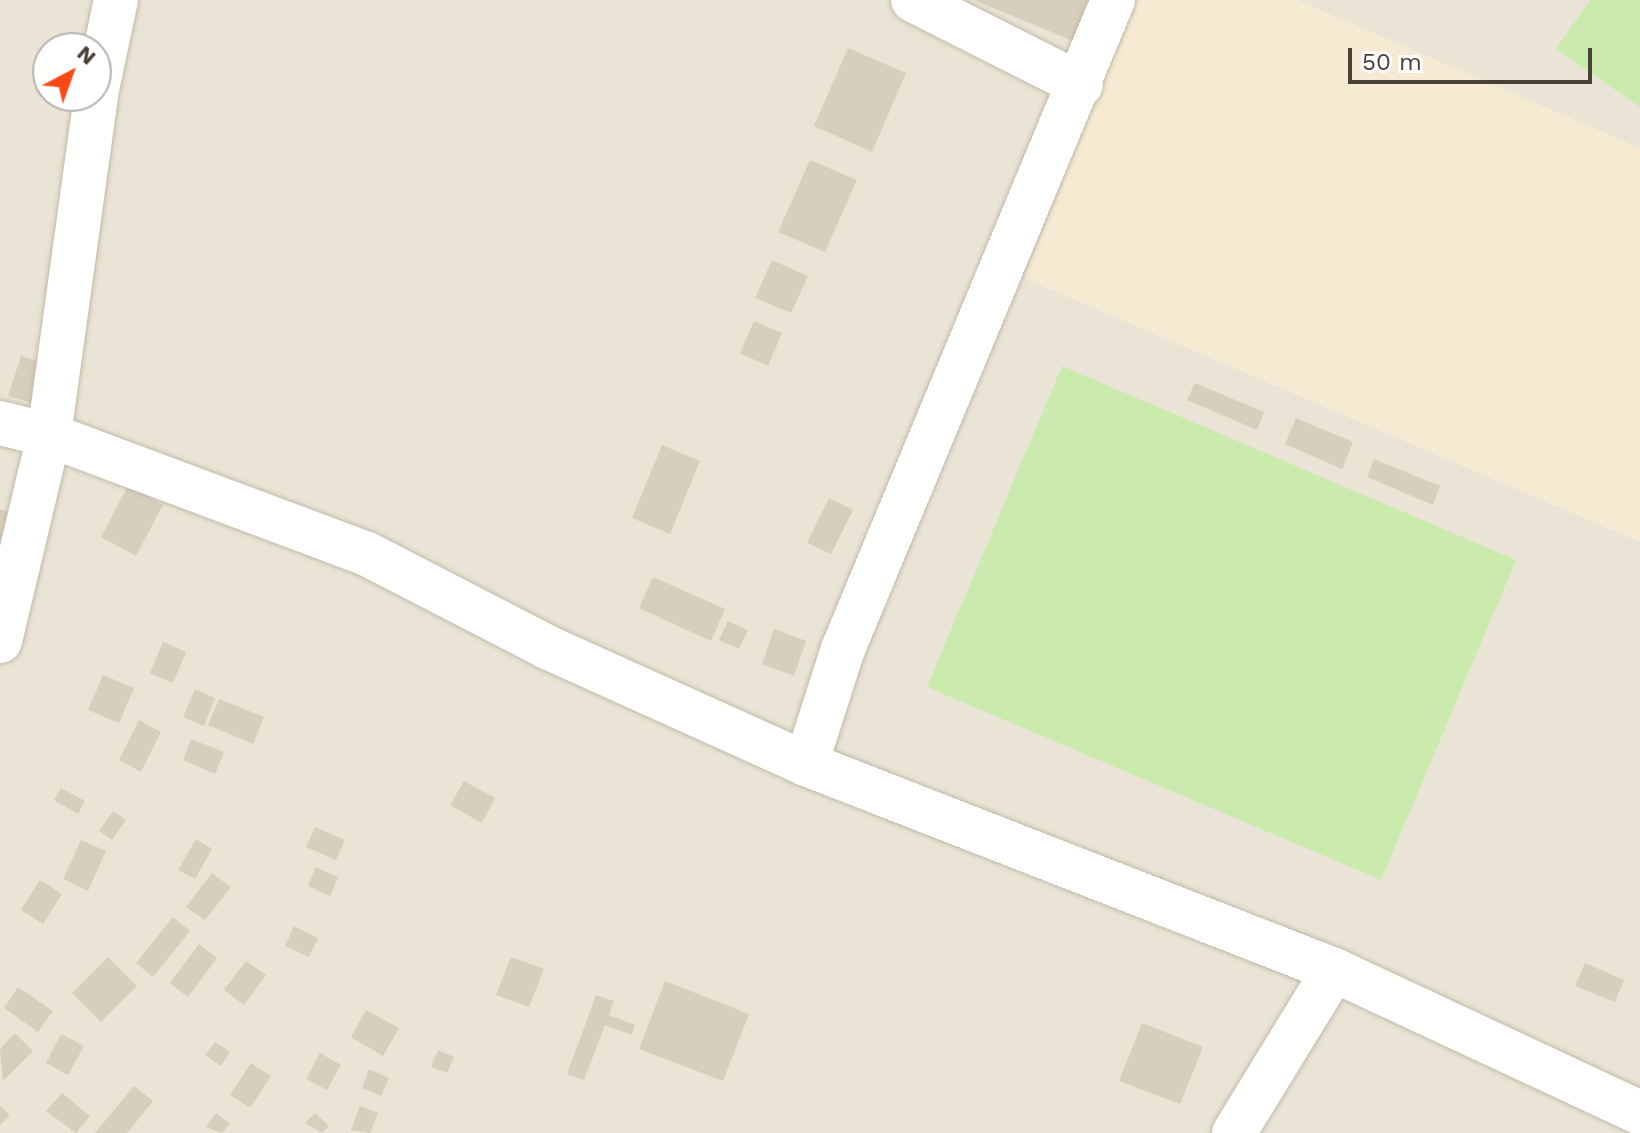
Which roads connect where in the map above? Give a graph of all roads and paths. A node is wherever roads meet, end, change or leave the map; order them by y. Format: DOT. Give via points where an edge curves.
graph roads {
  1 [pos="116,0"];
  2 [pos="913,0"];
  3 [pos="1113,0"];
  4 [pos="109,32"];
  5 [pos="1081,85"];
  6 [pos="94,112"];
  7 [pos="0,423"];
  8 [pos="49,435"];
  9 [pos="0,641"];
  10 [pos="806,764"];
  11 [pos="1334,970"];
  12 [pos="1640,1113"];
  13 [pos="1234,1133"];
  1 -- 4 [label="street"];
  2 -- 5 [label="street"];
  3 -- 5 [label="street"];
  5 -- 10 [label="street" via="843,649"];
  6 -- 8 [label="street"];
  7 -- 8 [label="street"];
  8 -- 9 [label="street"];
  8 -- 10 [label="street" via="367,554 547,647"];
  10 -- 11 [label="street"];
  11 -- 12 [label="street"];
  11 -- 13 [label="street"];
}
